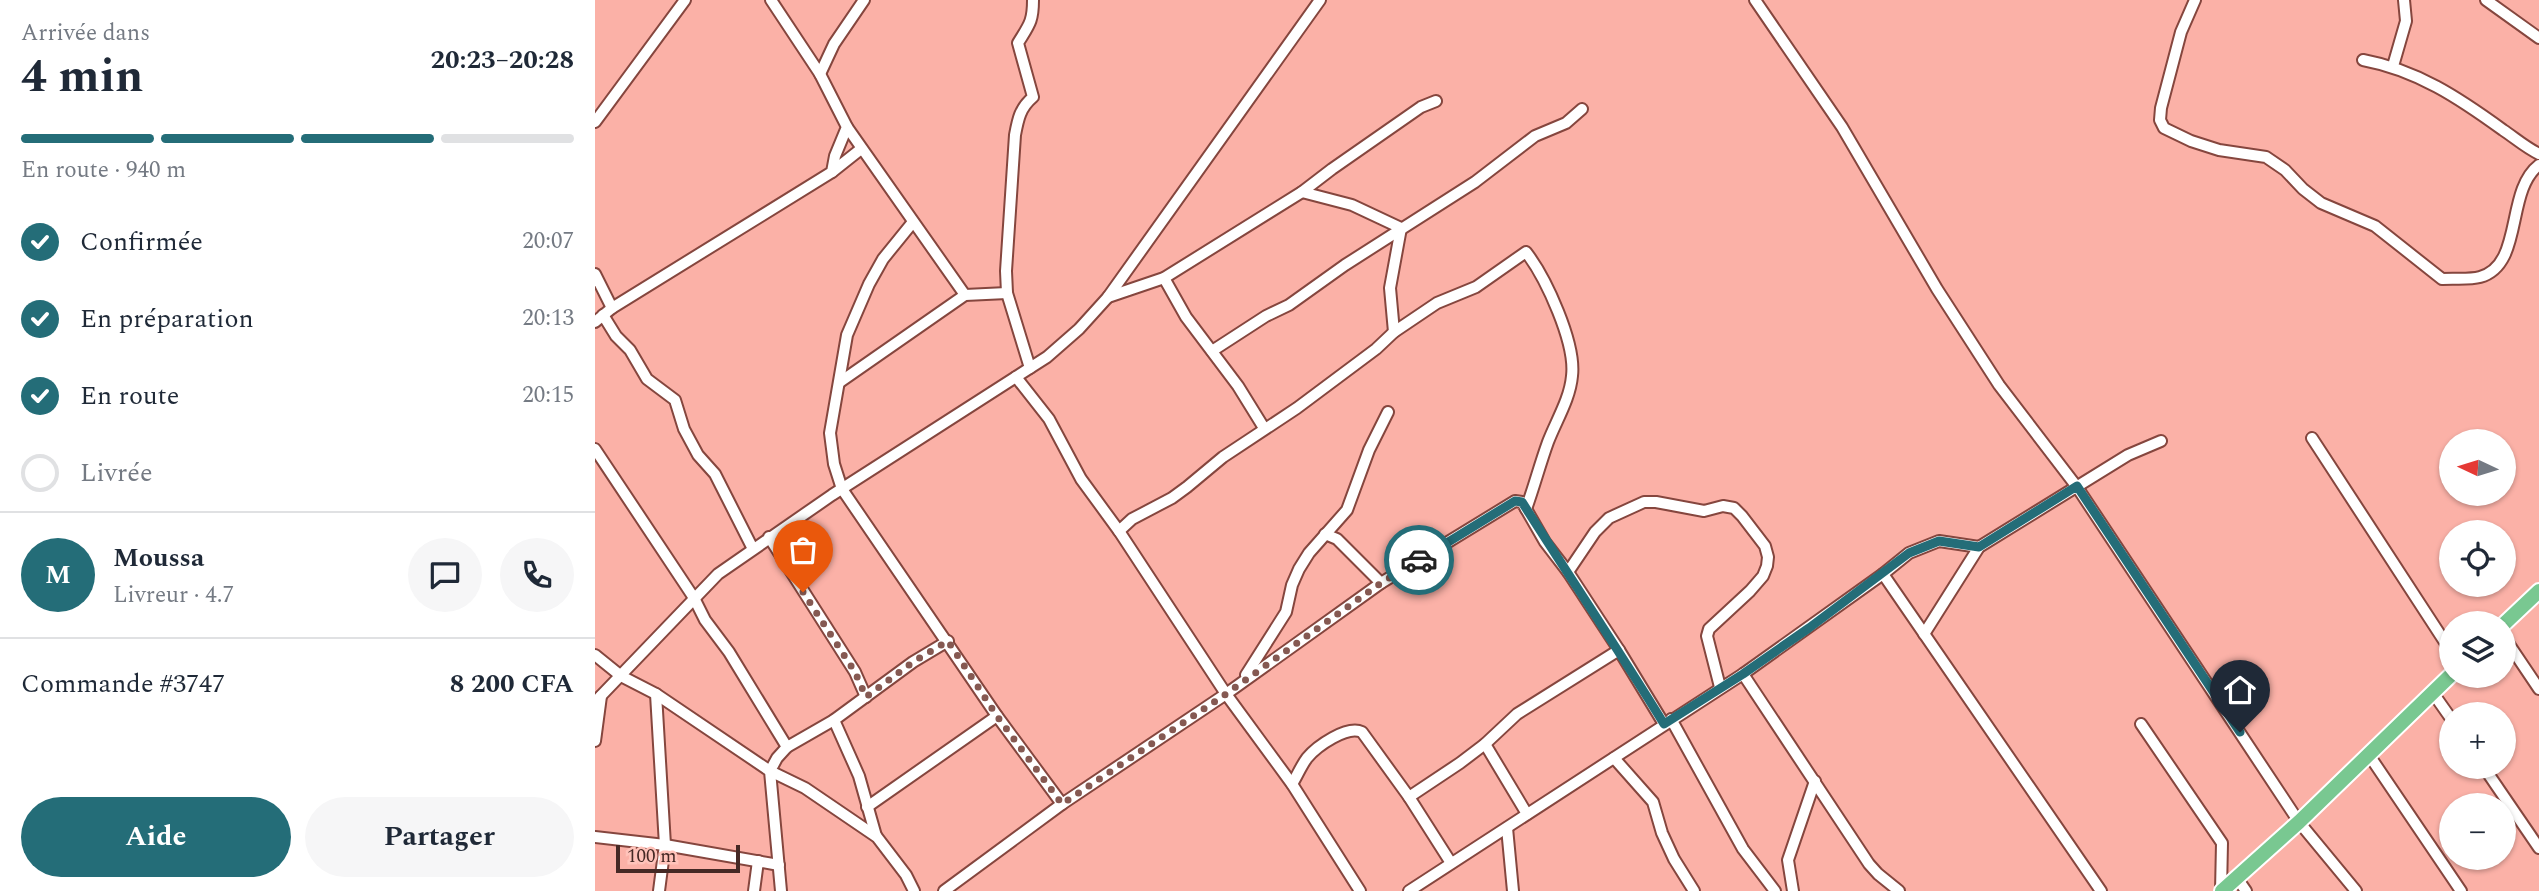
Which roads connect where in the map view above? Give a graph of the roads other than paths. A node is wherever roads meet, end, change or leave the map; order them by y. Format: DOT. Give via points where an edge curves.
graph roads {
  1 [pos="684,0"];
  2 [pos="771,0"];
  3 [pos="865,0"];
  4 [pos="1033,0"];
  5 [pos="1320,0"];
  6 [pos="1755,0"];
  7 [pos="2195,0"];
  8 [pos="2404,0"];
  9 [pos="2486,0"];
  10 [pos="2539,38"];
  11 [pos="2363,60"];
  12 [pos="2393,66"];
  13 [pos="820,74"];
  14 [pos="1436,101"];
  15 [pos="1582,109"];
  16 [pos="595,122"];
  17 [pos="847,127"];
  18 [pos="861,149"];
  19 [pos="2539,154"];
  20 [pos="2539,165"];
  21 [pos="832,172"];
  22 [pos="1303,192"];
  23 [pos="913,222"];
  24 [pos="1401,228"];
  25 [pos="595,274"];
  26 [pos="1164,278"];
  27 [pos="1007,293"];
  28 [pos="965,295"];
  29 [pos="1108,297"];
  30 [pos="603,315"];
  31 [pos="1394,332"];
  32 [pos="1212,351"];
  33 [pos="1030,368"];
  34 [pos="1016,376"];
  35 [pos="840,382"];
  36 [pos="1388,412"];
  37 [pos="1264,428"];
  38 [pos="2312,438"];
  39 [pos="2161,441"];
  40 [pos="595,449"];
  41 [pos="2077,486"];
  42 [pos="842,489"];
  43 [pos="1526,509"];
  44 [pos="1119,531"];
  45 [pos="1325,534"];
  46 [pos="769,537"];
  47 [pos="1979,547"];
  48 [pos="753,549"];
  49 [pos="1568,572"];
  50 [pos="1883,574"];
  51 [pos="1381,583"];
  52 [pos="2539,591"];
  53 [pos="694,598"];
  54 [pos="2516,613"];
  55 [pos="2439,633"];
  56 [pos="1924,634"];
  57 [pos="948,641"];
  58 [pos="1619,650"];
  59 [pos="595,655"];
  60 [pos="2516,655"];
  61 [pos="1743,674"];
  62 [pos="621,676"];
  63 [pos="1241,683"];
  64 [pos="1720,687"];
  65 [pos="2439,687"];
  66 [pos="2539,689"];
  67 [pos="2433,693"];
  68 [pos="656,694"];
  69 [pos="1226,694"];
  70 [pos="866,697"];
  71 [pos="598,699"];
  72 [pos="2439,702"];
  73 [pos="997,716"];
  74 [pos="834,720"];
  75 [pos="1667,721"];
  76 [pos="2141,724"];
  77 [pos="595,741"];
  78 [pos="1485,744"];
  79 [pos="787,747"];
  80 [pos="2369,755"];
  81 [pos="1614,758"];
  82 [pos="770,771"];
  83 [pos="2492,779"];
  84 [pos="1815,781"];
  85 [pos="1292,784"];
  86 [pos="1409,797"];
  87 [pos="1062,804"];
  88 [pos="867,807"];
  89 [pos="1527,814"];
  90 [pos="2299,822"];
  91 [pos="1507,828"];
  92 [pos="595,837"];
  93 [pos="877,837"];
  94 [pos="665,845"];
  95 [pos="2539,848"];
  96 [pos="758,861"];
  97 [pos="1451,863"];
  98 [pos="779,865"];
  99 [pos="2241,885"];
  100 [pos="659,891"];
  101 [pos="754,891"];
  102 [pos="781,891"];
  103 [pos="913,891"];
  104 [pos="944,891"];
  105 [pos="1360,891"];
  106 [pos="1409,891"];
  107 [pos="1513,891"];
  108 [pos="1694,891"];
  109 [pos="1775,891"];
  110 [pos="1793,891"];
  111 [pos="1899,891"];
  112 [pos="2101,891"];
  113 [pos="2221,891"];
  114 [pos="2356,891"];
  115 [pos="2461,891"];
  1 -- 16 [label="street"];
  2 -- 13 [label="street"];
  3 -- 13 [label="street" via="834,44"];
  4 -- 27 [label="street" via="1030,24 1018,43 1033,97 1019,113 1015,135"];
  5 -- 29 [label="street"];
  6 -- 41 [label="street" via="1842,127 1999,385"];
  7 -- 20 [label="street" via="2181,32 2161,108 2164,128 2219,150 2266,157 2321,203 2375,226 2442,279 2479,277 2499,265 2506,255 2521,190"];
  8 -- 12 [label="street" via="2406,22"];
  9 -- 10 [label="street"];
  11 -- 12 [label="street"];
  12 -- 19 [label="street" via="2457,98"];
  13 -- 17 [label="street"];
  14 -- 22 [label="street" via="1421,107"];
  15 -- 24 [label="street"];
  17 -- 18 [label="street"];
  17 -- 21 [label="street"];
  18 -- 21 [label="street"];
  18 -- 23 [label="street"];
  21 -- 30 [label="street"];
  22 -- 24 [label="street" via="1352,205"];
  22 -- 26 [label="street"];
  23 -- 28 [label="street"];
  23 -- 35 [label="street" via="883,259 855,313 842,356"];
  24 -- 31 [label="street" via="1390,288"];
  24 -- 32 [label="street"];
  25 -- 30 [label="street"];
  26 -- 29 [label="street"];
  26 -- 32 [label="street"];
  27 -- 28 [label="street"];
  27 -- 33 [label="street"];
  28 -- 35 [label="street"];
  29 -- 33 [label="street" via="1079,329"];
  30 -- 48 [label="street" via="647,379 675,400 698,456 715,474"];
  31 -- 37 [label="street"];
  31 -- 43 [label="street" via="1437,303 1476,287 1526,252 1537,266 1566,332 1573,375"];
  32 -- 37 [label="street"];
  33 -- 34 [label="street"];
  34 -- 42 [label="street"];
  34 -- 44 [label="street" via="1049,419 1081,479"];
  35 -- 42 [label="street" via="830,433"];
  36 -- 45 [label="street" via="1347,510"];
  37 -- 44 [label="street" via="1187,487"];
  38 -- 55 [label="street"];
  39 -- 41 [label="street"];
  40 -- 53 [label="street"];
  41 -- 47 [label="street"];
  41 -- 90 [label="street"];
  42 -- 46 [label="street"];
  42 -- 57 [label="street"];
  43 -- 49 [label="street"];
  43 -- 51 [label="street" via="1515,501"];
  44 -- 69 [label="street"];
  45 -- 51 [label="street" via="1337,539"];
  45 -- 63 [label="street" via="1299,569 1286,612"];
  46 -- 48 [label="street"];
  46 -- 70 [label="street" via="855,672"];
  47 -- 50 [label="street" via="1939,541 1909,553"];
  47 -- 56 [label="street"];
  48 -- 53 [label="street"];
  49 -- 58 [label="street"];
  49 -- 64 [label="street" via="1609,518 1644,502 1696,510 1734,508 1765,546 1768,557 1763,576 1709,629"];
  50 -- 56 [label="street"];
  50 -- 61 [label="street"];
  51 -- 63 [label="street"];
  52 -- 54 [label="main road"];
  53 -- 62 [label="street"];
  53 -- 79 [label="street"];
  56 -- 112 [label="street"];
  57 -- 70 [label="street"];
  57 -- 73 [label="street"];
  58 -- 75 [label="street"];
  58 -- 78 [label="street" via="1517,714"];
  59 -- 62 [label="street"];
  60 -- 66 [label="street"];
  61 -- 64 [label="street"];
  61 -- 84 [label="street"];
  62 -- 68 [label="street"];
  62 -- 71 [label="street"];
  63 -- 69 [label="street"];
  64 -- 75 [label="street"];
  65 -- 67 [label="main road"];
  67 -- 72 [label="street"];
  67 -- 80 [label="main road"];
  68 -- 82 [label="street"];
  68 -- 94 [label="street"];
  69 -- 85 [label="street"];
  69 -- 87 [label="street"];
  70 -- 74 [label="street"];
  71 -- 77 [label="street"];
  73 -- 87 [label="street"];
  73 -- 88 [label="street"];
  74 -- 79 [label="street"];
  74 -- 88 [label="street" via="859,776"];
  75 -- 81 [label="street"];
  75 -- 109 [label="street" via="1742,849"];
  76 -- 113 [label="street" via="2222,843"];
  78 -- 86 [label="street"];
  78 -- 89 [label="street"];
  79 -- 82 [label="street"];
  80 -- 90 [label="main road"];
  80 -- 115 [label="street"];
  81 -- 89 [label="street"];
  81 -- 108 [label="street" via="1653,802 1666,842"];
  82 -- 93 [label="street" via="805,788"];
  82 -- 98 [label="street"];
  83 -- 95 [label="street"];
  84 -- 110 [label="street" via="1788,860"];
  84 -- 111 [label="street" via="1869,864"];
  85 -- 86 [label="street" via="1315,750 1357,730"];
  85 -- 105 [label="street"];
  86 -- 97 [label="street"];
  87 -- 104 [label="street"];
  88 -- 93 [label="street"];
  89 -- 91 [label="street"];
  90 -- 99 [label="main road"];
  90 -- 114 [label="street"];
  91 -- 97 [label="street"];
  91 -- 107 [label="street"];
  92 -- 94 [label="street"];
  93 -- 103 [label="street"];
  94 -- 96 [label="street"];
  94 -- 100 [label="street"];
  96 -- 98 [label="street"];
  96 -- 101 [label="street"];
  97 -- 106 [label="street"];
  98 -- 102 [label="street"];
  99 -- 113 [label="main road"];
}
